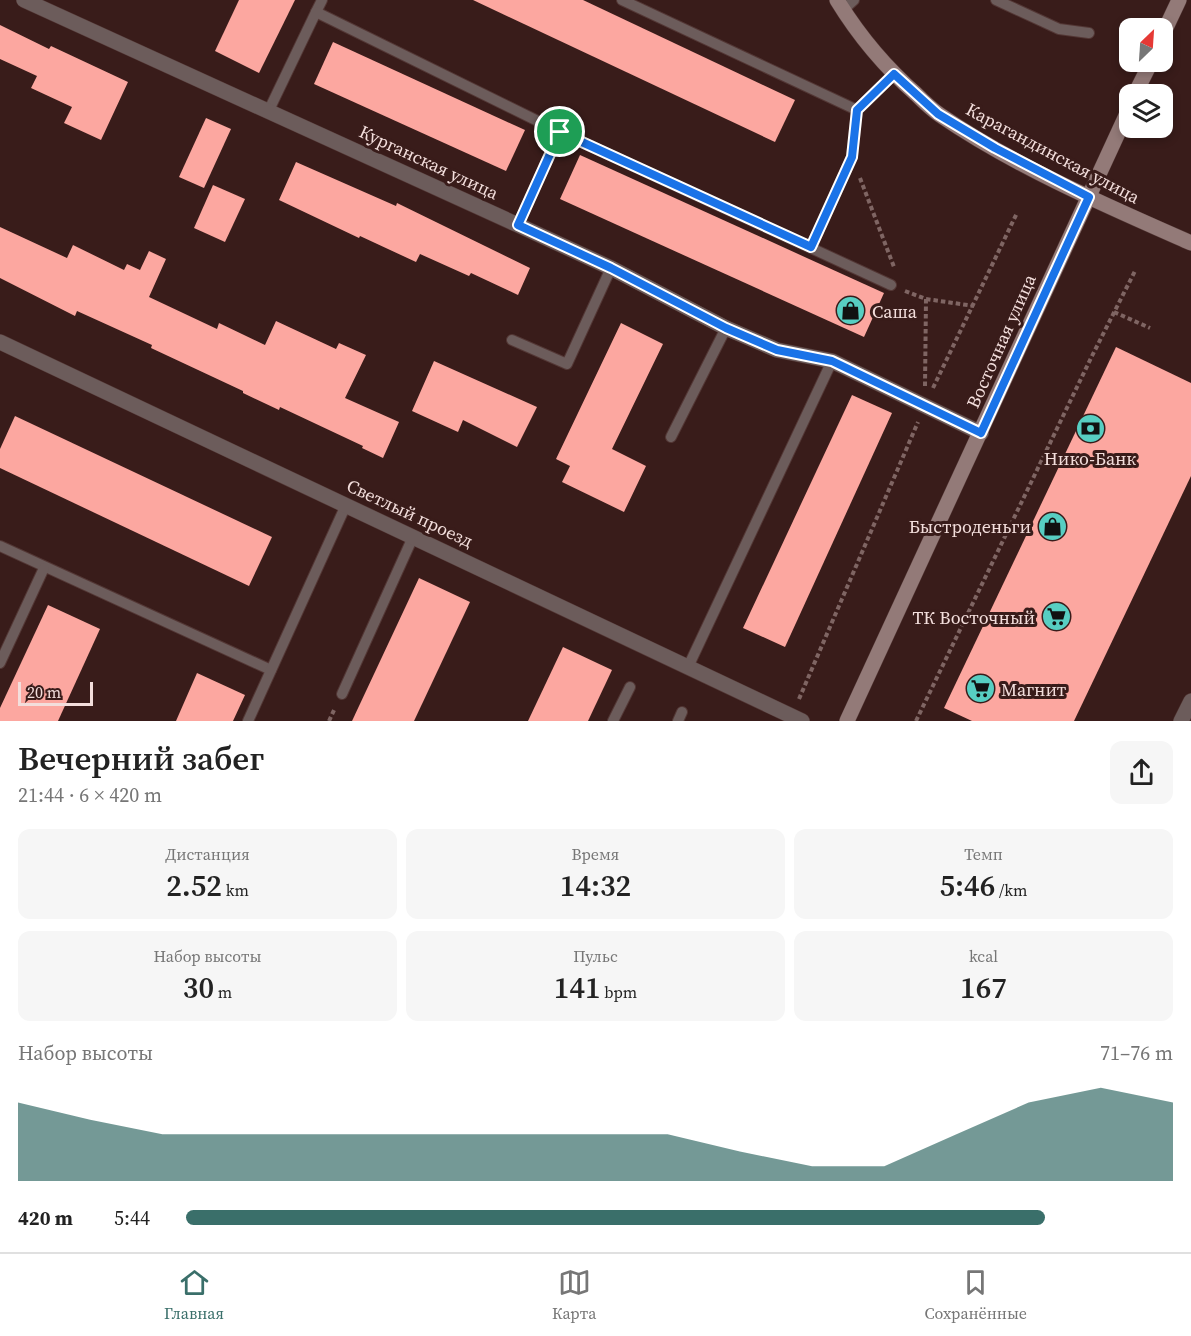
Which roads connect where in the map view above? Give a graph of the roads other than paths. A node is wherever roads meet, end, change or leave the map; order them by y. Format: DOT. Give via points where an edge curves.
graph roads {
  1 [pos="24,0"];
  2 [pos="322,0"];
  3 [pos="622,0"];
  4 [pos="996,0"];
  5 [pos="1179,0"];
  6 [pos="845,3"];
  7 [pos="316,12"];
  8 [pos="1170,18"];
  9 [pos="1089,33"];
  10 [pos="894,74"];
  11 [pos="269,110"];
  12 [pos="857,110"];
  13 [pos="1119,131"];
  14 [pos="560,132"];
  15 [pos="1089,197"];
  16 [pos="518,225"];
  17 [pos="1191,243"];
  18 [pos="811,247"];
  19 [pos="611,268"];
  20 [pos="891,285"];
  21 [pos="726,328"];
  22 [pos="512,340"];
  23 [pos="0,342"];
  24 [pos="832,361"];
  25 [pos="981,433"];
  26 [pos="671,437"];
  27 [pos="346,505"];
  28 [pos="413,537"];
  29 [pos="0,546"];
  30 [pos="44,568"];
  31 [pos="0,663"];
  32 [pos="688,667"];
  33 [pos="271,670"];
  34 [pos="630,687"];
  35 [pos="342,694"];
  36 [pos="1191,701"];
  37 [pos="797,718"];
  38 [pos="248,721"];
  39 [pos="613,721"];
  40 [pos="847,721"];
  41 [pos="1181,721"];
  1 -- 11 [label="street, Курганская улица"];
  2 -- 7 [label="lane"];
  3 -- 12 [label="lane"];
  4 -- 9 [label="lane" via="1059,29"];
  5 -- 8 [label="main road"];
  6 -- 10 [label="main road, Карагандинская улица" via="863,39"];
  7 -- 11 [label="lane"];
  7 -- 14 [label="lane"];
  10 -- 12 [label="lane"];
  10 -- 15 [label="main road, Карагандинская улица" via="938,114"];
  11 -- 16 [label="street, Курганская улица"];
  12 -- 18 [label="lane" via="852,157"];
  13 -- 15 [label="main road, Восточная улица"];
  14 -- 16 [label="lane"];
  14 -- 18 [label="lane"];
  15 -- 17 [label="main road, Карагандинская улица"];
  15 -- 25 [label="main road, Восточная улица"];
  16 -- 19 [label="street, Курганская улица"];
  18 -- 20 [label="lane"];
  19 -- 21 [label="street, Курганская улица"];
  19 -- 22 [label="lane" via="567,364"];
  21 -- 24 [label="street, Курганская улица" via="777,350"];
  21 -- 26 [label="lane"];
  23 -- 27 [label="street, Светлый проезд"];
  24 -- 25 [label="street, Курганская улица"];
  24 -- 32 [label="lane"];
  25 -- 40 [label="main road, Восточная улица"];
  27 -- 28 [label="street, Светлый проезд"];
  27 -- 33 [label="lane"];
  28 -- 32 [label="street, Светлый проезд"];
  28 -- 35 [label="lane"];
  29 -- 30 [label="lane"];
  30 -- 31 [label="lane"];
  30 -- 33 [label="lane"];
  32 -- 37 [label="street, Светлый проезд"];
  33 -- 38 [label="lane"];
  34 -- 39 [label="lane"];
  36 -- 41 [label="street"];
}
